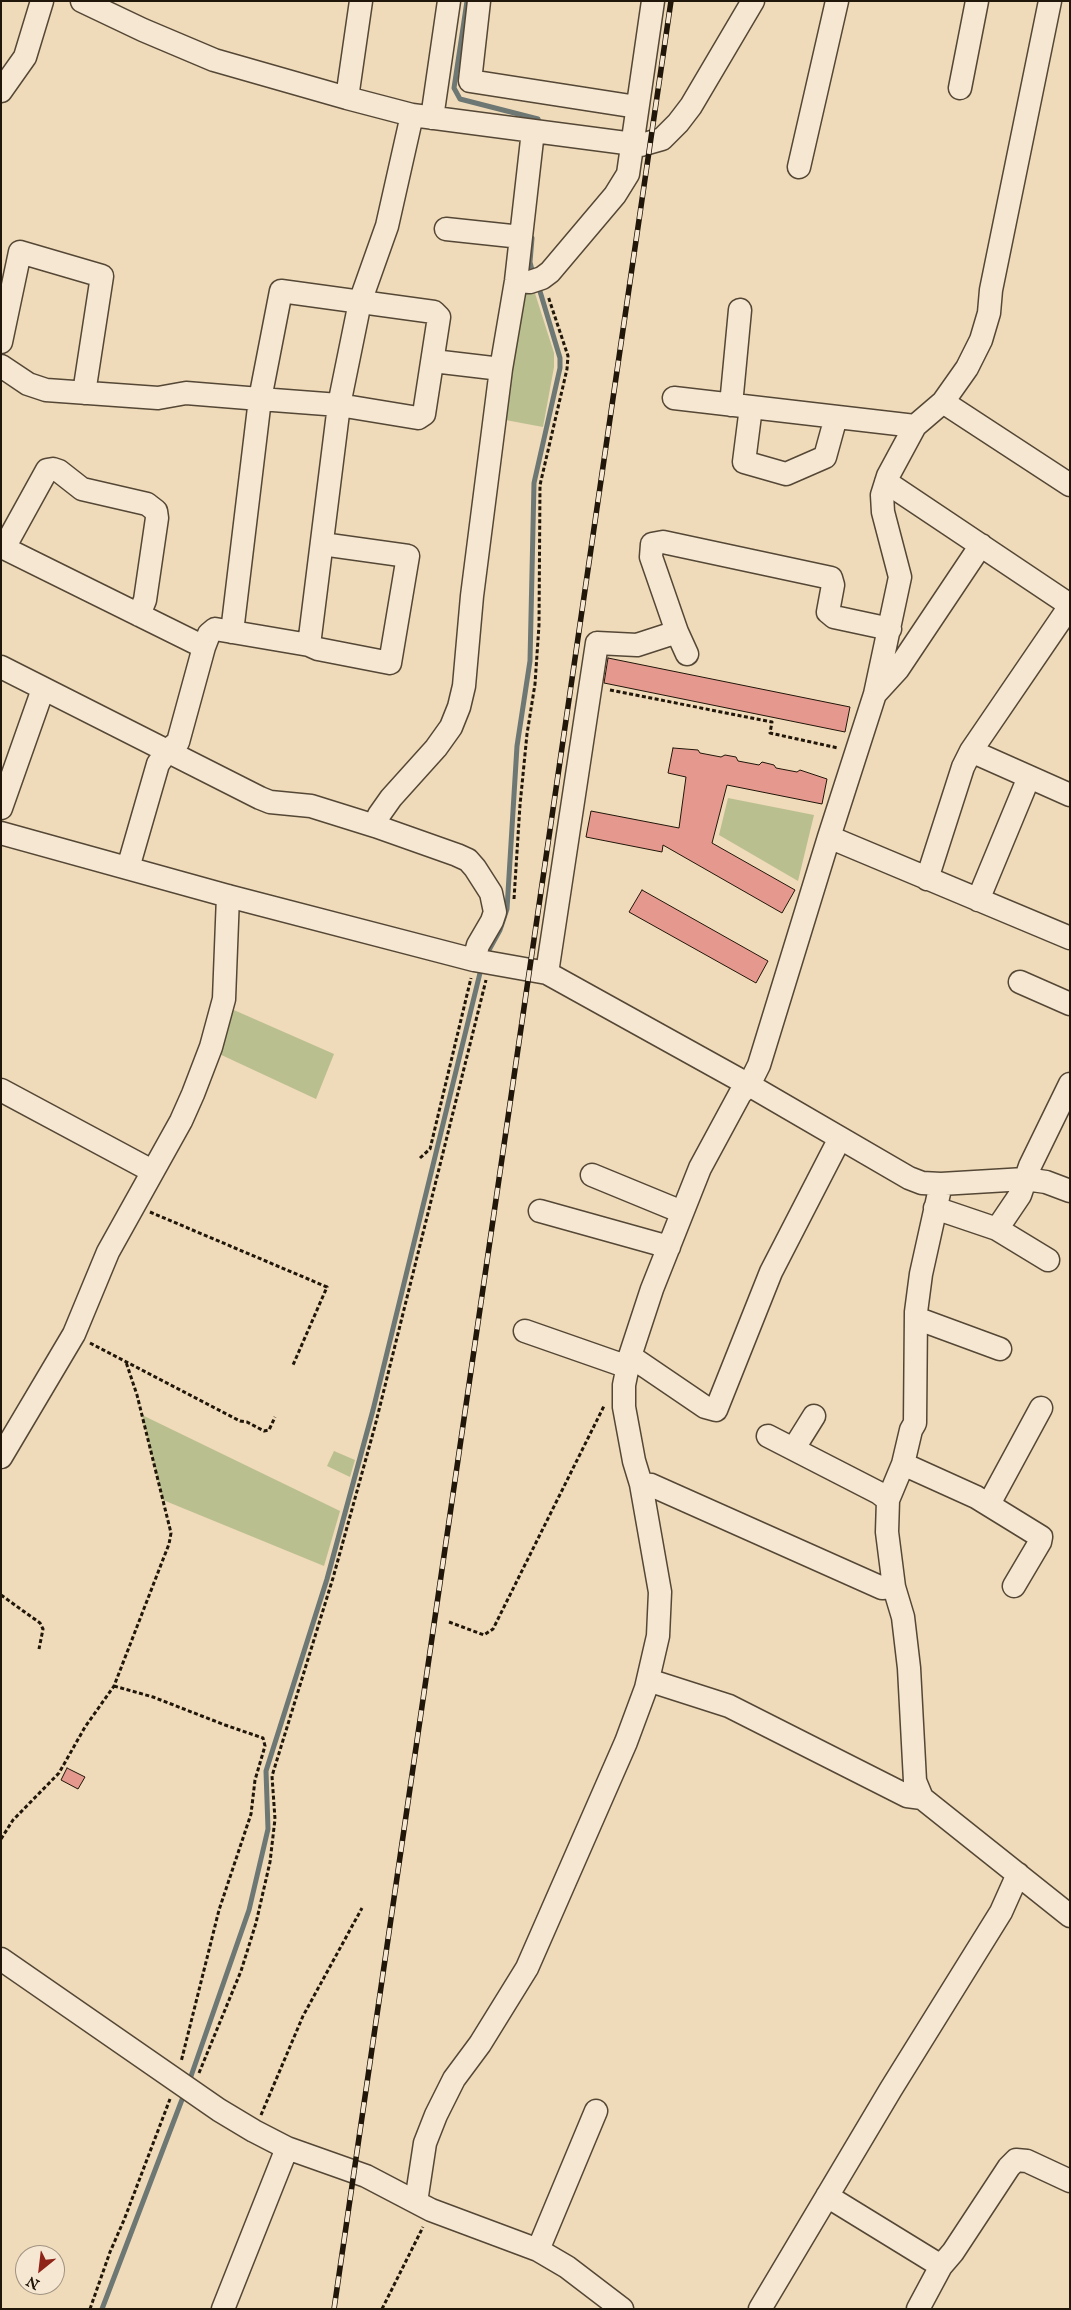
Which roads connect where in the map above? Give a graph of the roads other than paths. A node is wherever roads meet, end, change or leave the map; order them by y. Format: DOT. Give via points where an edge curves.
graph roads {
  1 [pos="42,1"];
  2 [pos="82,1"];
  3 [pos="361,1"];
  4 [pos="449,1"];
  5 [pos="479,1"];
  6 [pos="653,1"];
  7 [pos="753,1"];
  8 [pos="838,1"];
  9 [pos="977,1"];
  10 [pos="1050,1"];
  11 [pos="960,88"];
  12 [pos="1,91"];
  13 [pos="347,98"];
  14 [pos="637,107"];
  15 [pos="422,116"];
  16 [pos="533,131"];
  17 [pos="633,144"];
  18 [pos="799,167"];
  19 [pos="446,229"];
  20 [pos="521,236"];
  21 [pos="516,281"];
  22 [pos="360,302"];
  23 [pos="740,310"];
  24 [pos="1,342"];
  25 [pos="433,361"];
  26 [pos="1,366"];
  27 [pos="501,369"];
  28 [pos="84,393"];
  29 [pos="674,398"];
  30 [pos="260,399"];
  31 [pos="942,402"];
  32 [pos="339,405"];
  33 [pos="741,406"];
  34 [pos="836,417"];
  35 [pos="915,426"];
  36 [pos="886,482"];
  37 [pos="1070,485"];
  38 [pos="322,544"];
  39 [pos="981,545"];
  40 [pos="1070,605"];
  41 [pos="139,614"];
  42 [pos="890,629"];
  43 [pos="232,632"];
  44 [pos="677,632"];
  45 [pos="309,645"];
  46 [pos="204,647"];
  47 [pos="687,654"];
  48 [pos="1,667"];
  49 [pos="43,689"];
  50 [pos="875,694"];
  51 [pos="168,750"];
  52 [pos="972,751"];
  53 [pos="1029,777"];
  54 [pos="1070,795"];
  55 [pos="1,808"];
  56 [pos="375,826"];
  57 [pos="1,833"];
  58 [pos="829,837"];
  59 [pos="128,868"];
  60 [pos="927,879"];
  61 [pos="228,896"];
  62 [pos="978,900"];
  63 [pos="1070,938"];
  64 [pos="482,962"];
  65 [pos="547,972"];
  66 [pos="1020,982"];
  67 [pos="1070,1004"];
  68 [pos="1070,1084"];
  69 [pos="749,1085"];
  70 [pos="1,1090"];
  71 [pos="840,1138"];
  72 [pos="152,1171"];
  73 [pos="592,1175"];
  74 [pos="1025,1180"];
  75 [pos="941,1184"];
  76 [pos="1070,1191"];
  77 [pos="935,1208"];
  78 [pos="540,1211"];
  79 [pos="682,1212"];
  80 [pos="997,1230"];
  81 [pos="669,1247"];
  82 [pos="1048,1260"];
  83 [pos="917,1320"];
  84 [pos="525,1331"];
  85 [pos="1000,1349"];
  86 [pos="629,1362"];
  87 [pos="1041,1408"];
  88 [pos="814,1416"];
  89 [pos="768,1436"];
  90 [pos="794,1448"];
  91 [pos="1,1457"];
  92 [pos="903,1464"];
  93 [pos="641,1484"];
  94 [pos="888,1500"];
  95 [pos="989,1504"];
  96 [pos="1014,1586"];
  97 [pos="894,1587"];
  98 [pos="648,1680"];
  99 [pos="922,1798"];
  100 [pos="1018,1874"];
  101 [pos="1070,1916"];
  102 [pos="1,1960"];
  103 [pos="596,2111"];
  104 [pos="288,2148"];
  105 [pos="1070,2181"];
  106 [pos="827,2196"];
  107 [pos="424,2206"];
  108 [pos="538,2250"];
  109 [pos="947,2259"];
  110 [pos="224,2309"];
  111 [pos="622,2309"];
  112 [pos="760,2309"];
  113 [pos="918,2309"];
  1 -- 12 [label="street" via="25,57"];
  2 -- 13 [label="street" via="214,60"];
  3 -- 13 [label="street"];
  4 -- 15 [label="street"];
  5 -- 14 [label="street" via="470,81"];
  6 -- 14 [label="street"];
  7 -- 17 [label="street" via="678,123 662,139"];
  8 -- 18 [label="street"];
  9 -- 11 [label="street"];
  10 -- 31 [label="street" via="989,313 981,340 967,368"];
  13 -- 15 [label="street"];
  14 -- 17 [label="street"];
  15 -- 16 [label="street"];
  15 -- 22 [label="street"];
  16 -- 17 [label="street"];
  16 -- 20 [label="street"];
  17 -- 21 [label="street" via="628,174 616,195 550,272 530,282"];
  19 -- 20 [label="street"];
  20 -- 21 [label="street"];
  21 -- 27 [label="street"];
  22 -- 25 [label="street" via="434,312 438,317"];
  22 -- 30 [label="street" via="281,291"];
  22 -- 32 [label="street"];
  23 -- 33 [label="street"];
  24 -- 28 [label="street" via="20,252 102,276"];
  25 -- 27 [label="street"];
  25 -- 32 [label="street" via="424,414 418,418"];
  26 -- 28 [label="street" via="28,384 46,390"];
  27 -- 56 [label="street" via="459,707 436,748 391,798"];
  28 -- 30 [label="street" via="158,398 186,393"];
  29 -- 33 [label="street"];
  30 -- 32 [label="street"];
  30 -- 43 [label="street"];
  31 -- 35 [label="street"];
  31 -- 37 [label="street"];
  32 -- 38 [label="street"];
  33 -- 34 [label="street"];
  33 -- 34 [label="street" via="744,462 786,474 825,457"];
  34 -- 35 [label="street"];
  35 -- 36 [label="street"];
  36 -- 39 [label="street"];
  36 -- 42 [label="street" via="882,495 883,512 900,577"];
  38 -- 45 [label="street"];
  38 -- 45 [label="street" via="408,556 390,663"];
  39 -- 40 [label="street"];
  39 -- 50 [label="street" via="898,669"];
  40 -- 52 [label="street"];
  41 -- 41 [label="street" via="4,548 47,470 60,471 82,490 147,504 156,511 145,600"];
  41 -- 46 [label="street"];
  42 -- 44 [label="street" via="834,617 828,612 834,585 831,578 663,542 652,544 651,557"];
  42 -- 50 [label="street"];
  43 -- 45 [label="street"];
  43 -- 46 [label="street" via="215,629 209,634"];
  44 -- 47 [label="street"];
  44 -- 65 [label="street" via="637,645 597,643"];
  46 -- 51 [label="street" via="178,742"];
  48 -- 49 [label="street"];
  49 -- 51 [label="street"];
  49 -- 55 [label="street"];
  50 -- 58 [label="street"];
  51 -- 56 [label="street" via="270,802 310,806"];
  51 -- 59 [label="street" via="158,764"];
  52 -- 53 [label="street"];
  52 -- 60 [label="street" via="963,767"];
  53 -- 54 [label="street"];
  53 -- 62 [label="street"];
  56 -- 64 [label="street" via="468,860 475,868 491,892 495,912 478,944"];
  57 -- 59 [label="street"];
  58 -- 60 [label="street"];
  58 -- 69 [label="street" via="759,1066"];
  59 -- 61 [label="street"];
  60 -- 62 [label="street"];
  61 -- 64 [label="street"];
  61 -- 72 [label="street" via="224,999 218,1025 193,1094"];
  62 -- 63 [label="street"];
  64 -- 65 [label="street"];
  65 -- 69 [label="street"];
  66 -- 67 [label="street"];
  68 -- 74 [label="street"];
  69 -- 71 [label="street"];
  69 -- 79 [label="street" via="740,1094 700,1168"];
  70 -- 72 [label="street"];
  71 -- 75 [label="street" via="909,1178"];
  71 -- 86 [label="street" via="771,1272 716,1410 705,1407"];
  72 -- 91 [label="street" via="108,1252 74,1334"];
  73 -- 79 [label="street"];
  74 -- 75 [label="street"];
  74 -- 76 [label="street" via="1046,1182"];
  74 -- 80 [label="street" via="1020,1195"];
  75 -- 77 [label="street"];
  77 -- 80 [label="street"];
  77 -- 83 [label="street" via="921,1274"];
  78 -- 81 [label="street"];
  79 -- 81 [label="street"];
  80 -- 82 [label="street"];
  81 -- 86 [label="street"];
  83 -- 85 [label="street"];
  83 -- 92 [label="street" via="915,1423"];
  84 -- 86 [label="street"];
  86 -- 93 [label="street" via="624,1408"];
  87 -- 95 [label="street"];
  88 -- 90 [label="street"];
  89 -- 90 [label="street"];
  90 -- 94 [label="street"];
  92 -- 94 [label="street"];
  92 -- 95 [label="street"];
  93 -- 97 [label="street" via="651,1485 882,1588"];
  93 -- 98 [label="street" via="660,1592 658,1636"];
  94 -- 97 [label="street" via="887,1532"];
  95 -- 96 [label="street" via="1041,1537"];
  97 -- 99 [label="street" via="909,1668 915,1782"];
  98 -- 99 [label="street" via="729,1706 907,1796"];
  98 -- 107 [label="street" via="626,1742 527,1968 454,2079 436,2115 425,2143"];
  99 -- 100 [label="street"];
  100 -- 101 [label="street"];
  100 -- 106 [label="street" via="1002,1912"];
  102 -- 104 [label="street" via="254,2132"];
  103 -- 108 [label="street"];
  104 -- 107 [label="street" via="366,2176"];
  104 -- 110 [label="street"];
  105 -- 109 [label="street" via="1027,2161 1016,2160"];
  106 -- 109 [label="street"];
  106 -- 112 [label="street"];
  107 -- 108 [label="street"];
  108 -- 111 [label="street" via="567,2267"];
  109 -- 113 [label="street"];
}
